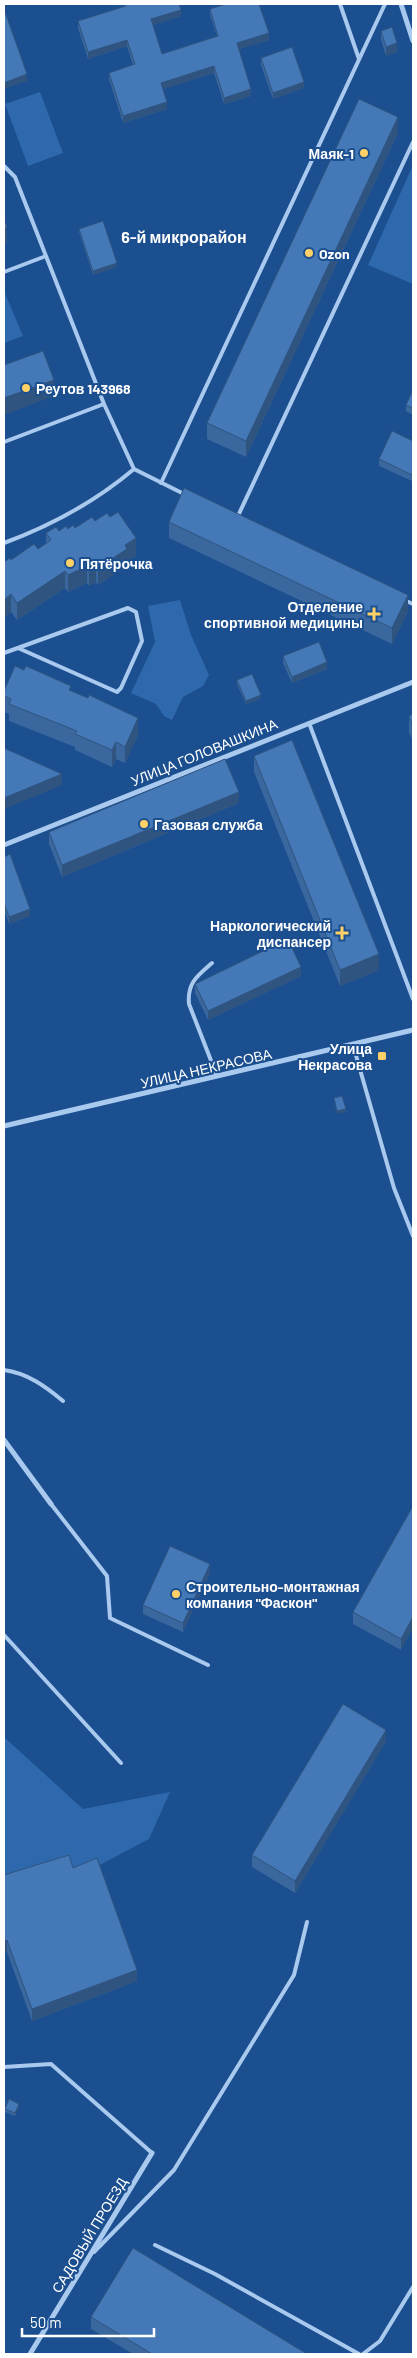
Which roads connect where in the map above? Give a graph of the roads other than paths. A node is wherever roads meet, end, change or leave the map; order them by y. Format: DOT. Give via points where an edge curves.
graph roads {
  1 [pos="340,4"];
  2 [pos="385,4"];
  3 [pos="401,4"];
  4 [pos="413,41"];
  5 [pos="359,59"];
  6 [pos="413,142"];
  7 [pos="4,166"];
  8 [pos="46,256"];
  9 [pos="4,272"];
  10 [pos="104,404"];
  11 [pos="4,442"];
  12 [pos="134,469"];
  13 [pos="161,482"];
  14 [pos="195,499"];
  15 [pos="228,515"];
  16 [pos="237,519"];
  17 [pos="246,523"];
  18 [pos="4,542"];
  19 [pos="396,596"];
  20 [pos="413,604"];
  21 [pos="18,648"];
  22 [pos="4,653"];
  23 [pos="413,682"];
  24 [pos="309,723"];
  25 [pos="4,845"];
  26 [pos="212,963"];
  27 [pos="413,999"];
  28 [pos="413,1030"];
  29 [pos="353,1045"];
  30 [pos="217,1077"];
  31 [pos="4,1126"];
  32 [pos="413,1236"];
  33 [pos="4,1370"];
  34 [pos="62,1401"];
  35 [pos="4,1440"];
  36 [pos="51,1504"];
  37 [pos="4,1635"];
  38 [pos="208,1665"];
  39 [pos="121,1763"];
  40 [pos="307,1922"];
  41 [pos="4,2066"];
  42 [pos="152,2153"];
  43 [pos="154,2245"];
  44 [pos="89,2257"];
  45 [pos="413,2287"];
  46 [pos="30,2354"];
  47 [pos="361,2354"];
  1 -- 5 [label="lane"];
  2 -- 5 [label="lane"];
  3 -- 4 [label="street"];
  5 -- 13 [label="lane"];
  6 -- 16 [label="lane"];
  7 -- 8 [label="lane" via="16,177"];
  8 -- 9 [label="lane"];
  8 -- 10 [label="lane"];
  10 -- 11 [label="lane"];
  10 -- 12 [label="lane"];
  12 -- 13 [label="lane"];
  12 -- 18 [label="lane" via="107,491 31,533"];
  13 -- 14 [label="lane"];
  15 -- 16 [label="lane"];
  16 -- 17 [label="lane"];
  19 -- 20 [label="lane"];
  21 -- 21 [label="lane" via="128,608 136,612 142,634 140,647 117,692"];
  21 -- 22 [label="lane"];
  23 -- 24 [label="street, УЛИЦА ГОЛОВАШКИНА"];
  24 -- 25 [label="street, УЛИЦА ГОЛОВАШКИНА"];
  24 -- 27 [label="lane"];
  26 -- 30 [label="lane" via="197,976 188,991 189,1004"];
  28 -- 29 [label="street, УЛИЦА НЕКРАСОВА"];
  29 -- 30 [label="street, УЛИЦА НЕКРАСОВА"];
  29 -- 32 [label="lane" via="394,1188"];
  30 -- 31 [label="street, УЛИЦА НЕКРАСОВА"];
  33 -- 34 [label="lane" via="16,1371 46,1386"];
  35 -- 36 [label="street"];
  36 -- 38 [label="lane" via="107,1576 110,1618"];
  37 -- 39 [label="lane"];
  40 -- 44 [label="lane" via="294,1976 174,2170"];
  41 -- 42 [label="lane" via="51,2064"];
  42 -- 44 [label="street, САДОВЫЙ ПРОЕЗД"];
  43 -- 47 [label="lane" via="216,2274"];
  44 -- 46 [label="street, САДОВЫЙ ПРОЕЗД"];
  45 -- 47 [label="lane" via="380,2341"];
}
